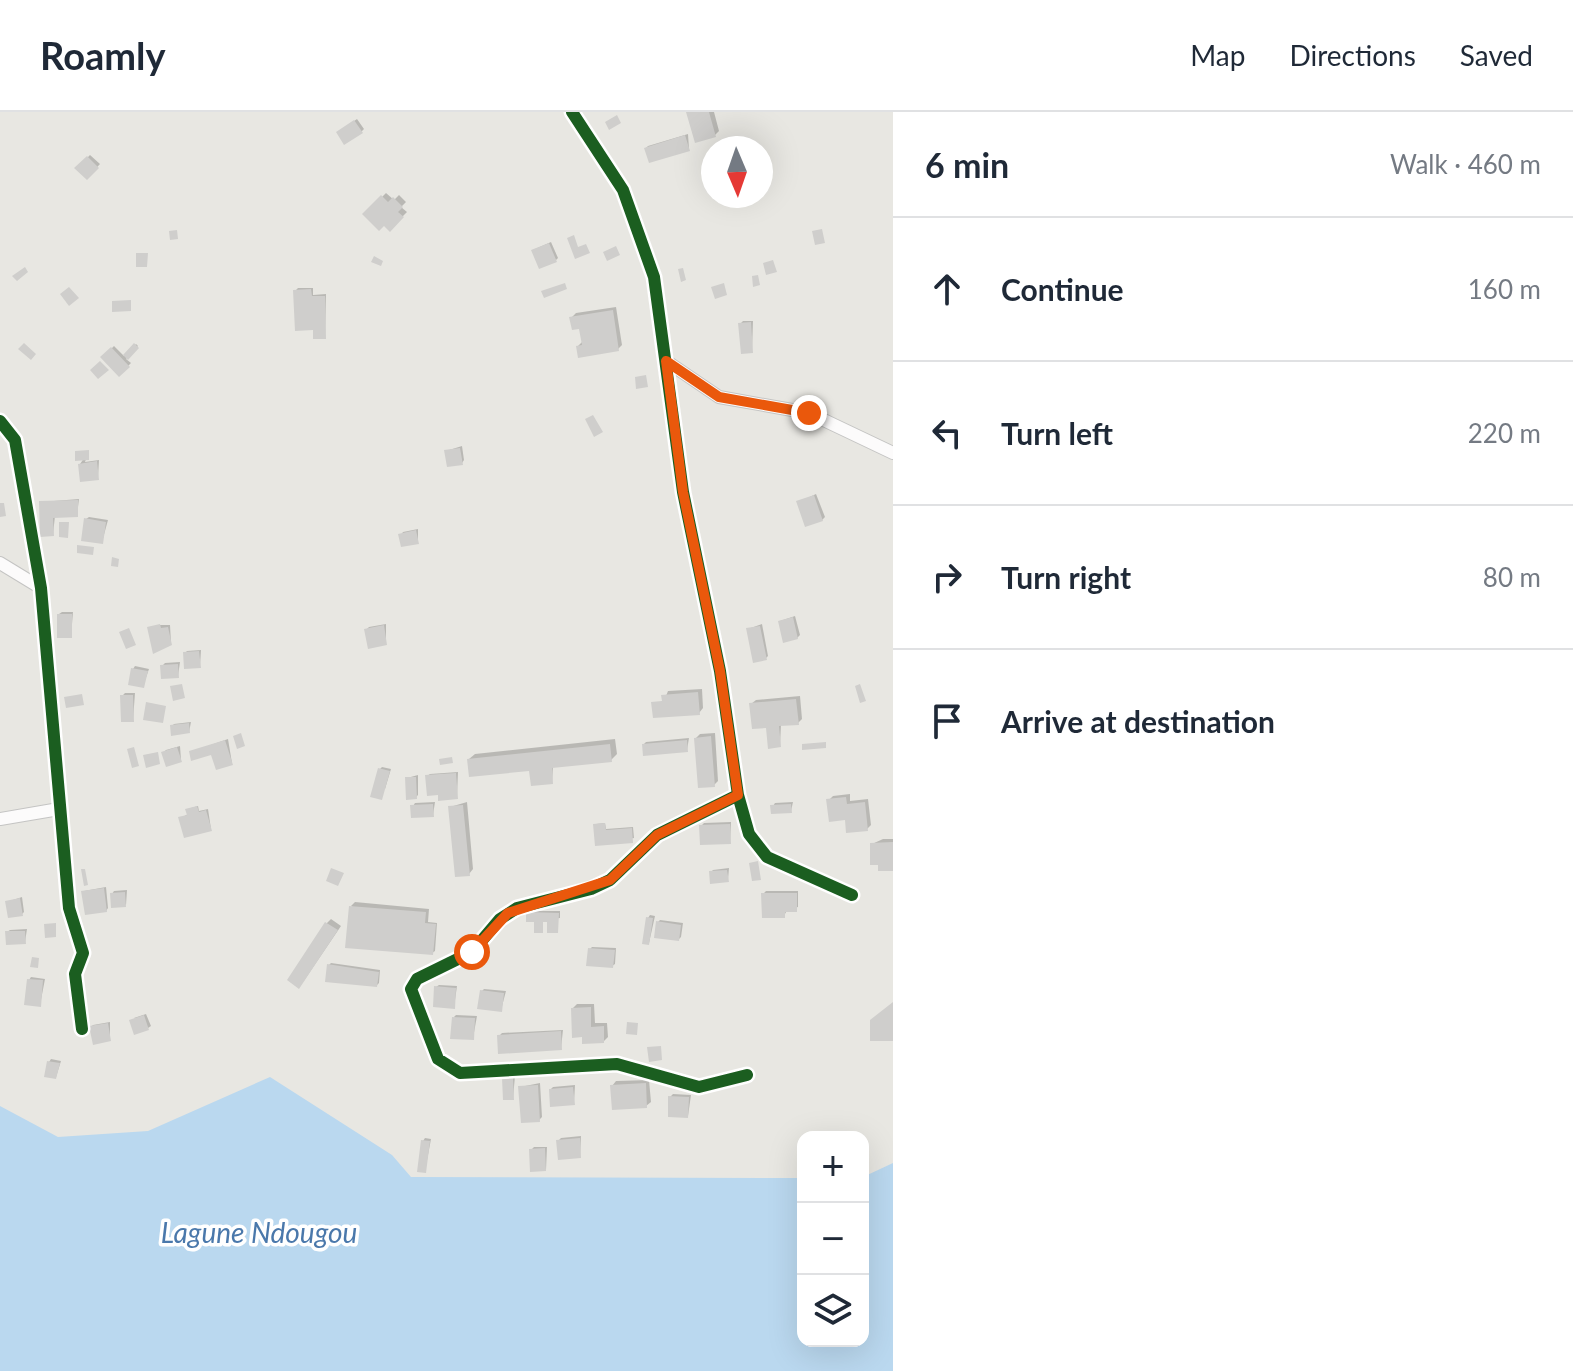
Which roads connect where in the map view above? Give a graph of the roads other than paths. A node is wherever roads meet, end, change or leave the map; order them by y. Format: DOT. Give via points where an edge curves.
graph roads {
  1 [pos="572,112"];
  2 [pos="666,361"];
  3 [pos="0,421"];
  4 [pos="893,453"];
  5 [pos="0,563"];
  6 [pos="41,588"];
  7 [pos="738,795"];
  8 [pos="59,809"];
  9 [pos="0,819"];
  10 [pos="852,895"];
  11 [pos="82,1029"];
  12 [pos="747,1075"];
  1 -- 2 [label="street" via="623,190 654,277"];
  2 -- 4 [label="street" via="719,397 809,413"];
  2 -- 7 [label="street" via="683,492 720,671"];
  3 -- 6 [label="street" via="15,440"];
  5 -- 6 [label="street"];
  6 -- 8 [label="street"];
  7 -- 10 [label="street" via="749,834 767,857"];
  7 -- 12 [label="street" via="657,835 610,880 508,913 481,945 417,979 411,989 438,1059 460,1073 617,1064 699,1087"];
  8 -- 9 [label="street"];
  8 -- 11 [label="street" via="69,908 83,953 75,974"];
}
